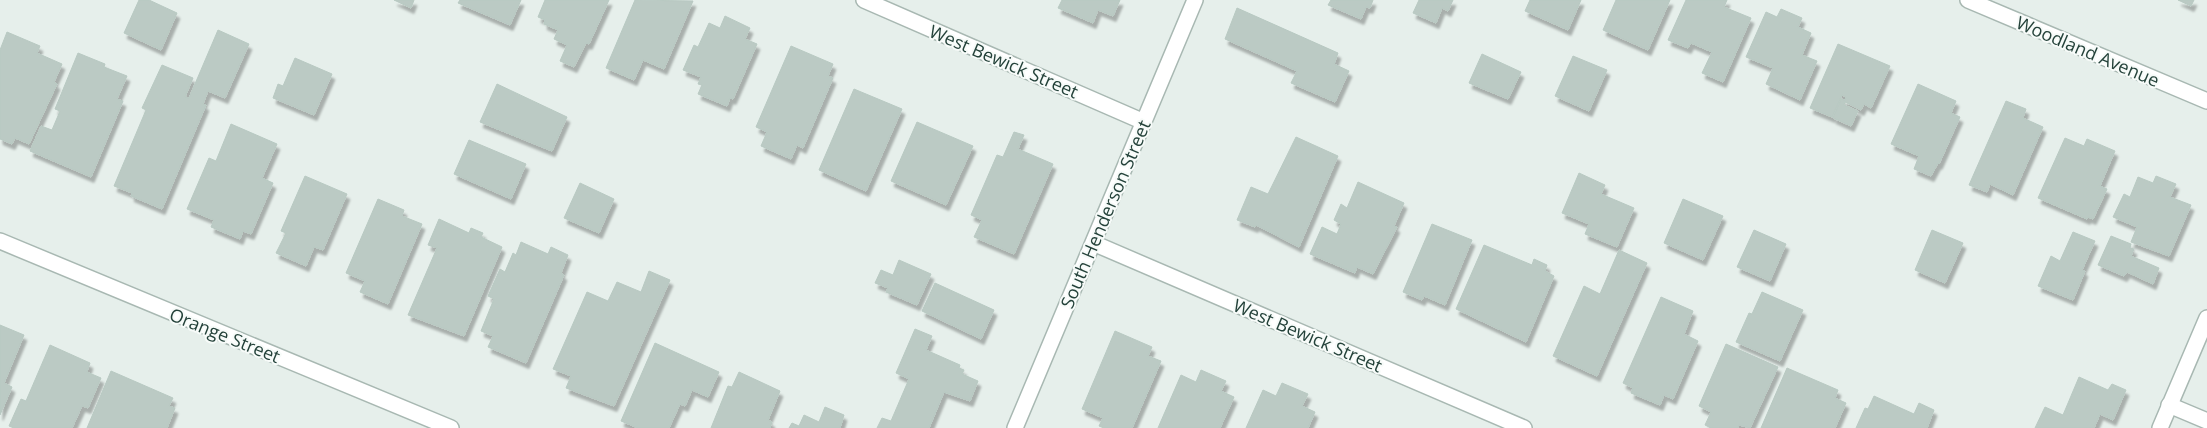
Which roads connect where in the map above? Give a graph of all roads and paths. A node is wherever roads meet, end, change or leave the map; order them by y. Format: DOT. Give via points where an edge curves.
graph roads {
  1 [pos="864,0"];
  2 [pos="1195,0"];
  3 [pos="1968,0"];
  4 [pos="2207,101"];
  5 [pos="1144,122"];
  6 [pos="0,241"];
  7 [pos="1093,242"];
  8 [pos="2207,318"];
  9 [pos="2170,405"];
  10 [pos="2207,421"];
  11 [pos="451,428"];
  12 [pos="1015,428"];
  13 [pos="1524,428"];
  14 [pos="2160,428"];
  1 -- 5 [label="street, West Bewick Street"];
  2 -- 5 [label="street, South Henderson Street"];
  3 -- 4 [label="street, Woodland Avenue"];
  5 -- 7 [label="street, South Henderson Street"];
  6 -- 11 [label="street, Orange Street"];
  7 -- 12 [label="street, South Henderson Street"];
  7 -- 13 [label="street, West Bewick Street"];
  8 -- 9 [label="street"];
  9 -- 10 [label="street"];
  9 -- 14 [label="street"];
}
